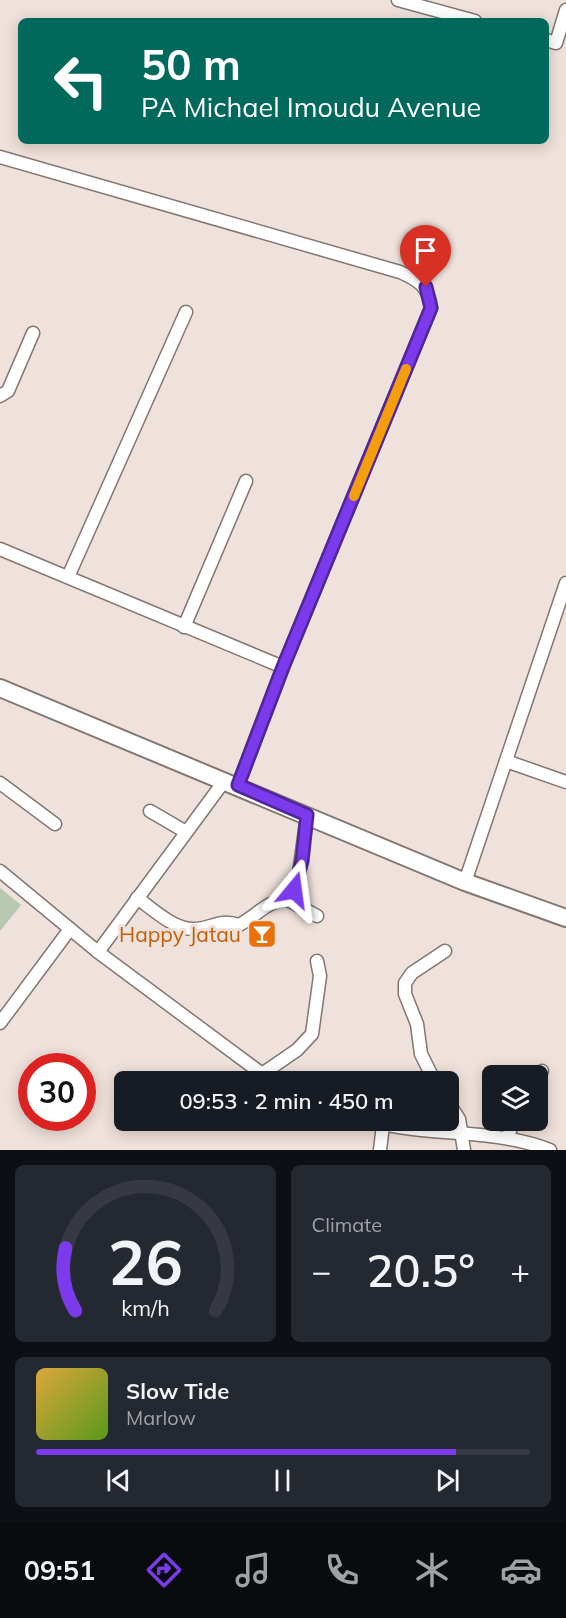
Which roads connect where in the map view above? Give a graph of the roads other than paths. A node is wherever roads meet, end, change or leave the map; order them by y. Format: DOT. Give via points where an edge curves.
graph roads {
  1 [pos="398,0"];
  2 [pos="438,5"];
  3 [pos="566,10"];
  4 [pos="468,18"];
  5 [pos="556,43"];
  6 [pos="0,157"];
  7 [pos="186,312"];
  8 [pos="33,333"];
  9 [pos="0,396"];
  10 [pos="246,481"];
  11 [pos="0,549"];
  12 [pos="68,577"];
  13 [pos="566,583"];
  14 [pos="184,627"];
  15 [pos="283,667"];
  16 [pos="0,688"];
  17 [pos="506,761"];
  18 [pos="232,782"];
  19 [pos="566,782"];
  20 [pos="0,783"];
  21 [pos="150,811"];
  22 [pos="307,815"];
  23 [pos="55,824"];
  24 [pos="186,832"];
  25 [pos="0,871"];
  26 [pos="465,882"];
  27 [pos="137,898"];
  28 [pos="288,900"];
  29 [pos="317,916"];
  30 [pos="566,918"];
  31 [pos="70,929"];
  32 [pos="445,951"];
  33 [pos="98,952"];
  34 [pos="317,961"];
  35 [pos="0,1023"];
  36 [pos="258,1071"];
  37 [pos="266,1071"];
  38 [pos="430,1071"];
  39 [pos="459,1119"];
  40 [pos="382,1131"];
  41 [pos="443,1131"];
  42 [pos="510,1131"];
  43 [pos="463,1133"];
  44 [pos="508,1136"];
  45 [pos="380,1150"];
  46 [pos="464,1150"];
  47 [pos="550,1150"];
  1 -- 2 [label="street"];
  2 -- 4 [label="street"];
  3 -- 5 [label="street"];
  6 -- 15 [label="street" via="380,266 426,287 431,308"];
  7 -- 12 [label="street"];
  8 -- 9 [label="street" via="8,391"];
  10 -- 14 [label="street"];
  11 -- 12 [label="street"];
  12 -- 14 [label="street"];
  13 -- 17 [label="street"];
  14 -- 15 [label="street"];
  15 -- 18 [label="street"];
  16 -- 18 [label="street"];
  17 -- 19 [label="street"];
  17 -- 26 [label="street"];
  18 -- 22 [label="street"];
  18 -- 24 [label="street"];
  20 -- 23 [label="street"];
  21 -- 24 [label="street"];
  22 -- 26 [label="street"];
  22 -- 28 [label="street" via="298,881"];
  24 -- 27 [label="street"];
  25 -- 31 [label="street"];
  26 -- 30 [label="street"];
  27 -- 28 [label="street" via="180,927 195,929 226,921 239,925 270,902"];
  27 -- 33 [label="street"];
  28 -- 29 [label="street"];
  31 -- 33 [label="street"];
  31 -- 35 [label="street"];
  32 -- 38 [label="street" via="412,973 405,983 421,1053"];
  33 -- 36 [label="street"];
  34 -- 37 [label="street" via="320,976 312,1034"];
  39 -- 43 [label="street"];
  40 -- 45 [label="street"];
  41 -- 43 [label="street"];
  42 -- 44 [label="street"];
  43 -- 44 [label="street"];
  43 -- 46 [label="street"];
  44 -- 47 [label="street"];
}
